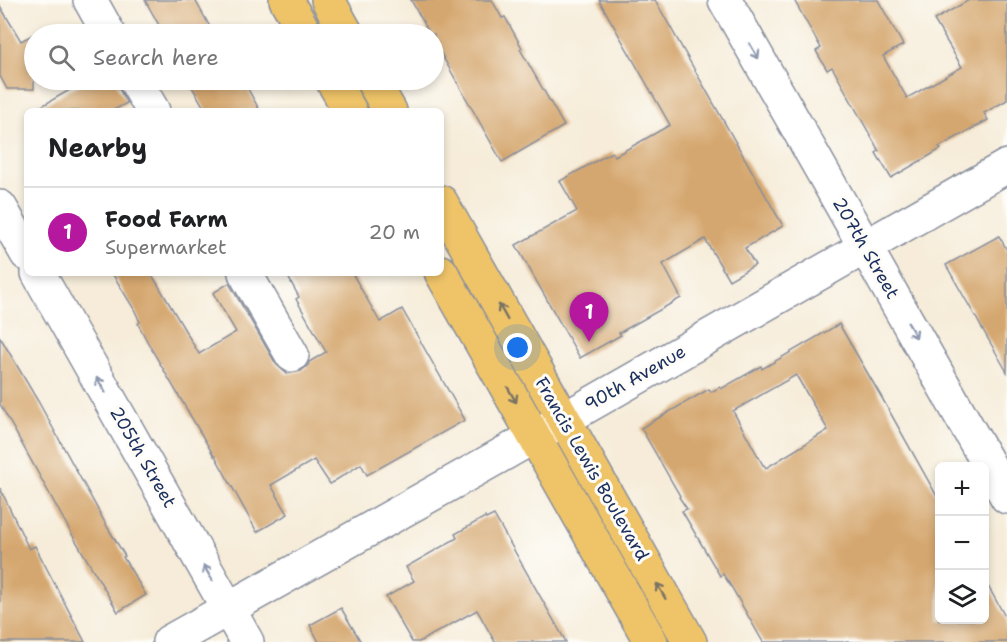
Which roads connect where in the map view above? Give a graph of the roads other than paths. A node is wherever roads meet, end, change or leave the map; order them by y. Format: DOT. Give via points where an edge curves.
graph roads {
  1 [pos="90,0"];
  2 [pos="286,0"];
  3 [pos="328,0"];
  4 [pos="725,0"];
  5 [pos="103,24"];
  6 [pos="300,24"];
  7 [pos="341,24"];
  8 [pos="141,90"];
  9 [pos="338,90"];
  10 [pos="378,90"];
  11 [pos="151,108"];
  12 [pos="348,108"];
  13 [pos="388,108"];
  14 [pos="1007,166"];
  15 [pos="0,207"];
  16 [pos="444,207"];
  17 [pos="865,246"];
  18 [pos="24,249"];
  19 [pos="40,276"];
  20 [pos="247,276"];
  21 [pos="443,276"];
  22 [pos="292,355"];
  23 [pos="563,420"];
  24 [pos="535,436"];
  25 [pos="1007,497"];
  26 [pos="229,608"];
  27 [pos="169,642"];
  28 [pos="248,642"];
  29 [pos="651,642"];
  30 [pos="690,642"];
  1 -- 5 [label="street"];
  2 -- 6 [label="main road"];
  3 -- 7 [label="main road"];
  4 -- 17 [label="street, 207th Street, one-way"];
  8 -- 11 [label="street"];
  9 -- 12 [label="main road"];
  10 -- 13 [label="main road"];
  14 -- 17 [label="street, 90th Avenue"];
  15 -- 18 [label="street"];
  23 -- 16 [label="main road, Francis Lewis Boulevard, one-way"];
  17 -- 23 [label="street, 90th Avenue"];
  17 -- 25 [label="street, 207th Street, one-way"];
  26 -- 19 [label="street, 205th Street, one-way"];
  20 -- 22 [label="street"];
  21 -- 24 [label="main road, Francis Lewis Boulevard, one-way"];
  23 -- 24 [label="street, 90th Avenue"];
  30 -- 23 [label="main road, Francis Lewis Boulevard, one-way"];
  24 -- 26 [label="street, 90th Avenue"];
  24 -- 29 [label="main road, Francis Lewis Boulevard"];
  26 -- 27 [label="street, 90th Avenue"];
  26 -- 28 [label="street, 205th Street"];
}
